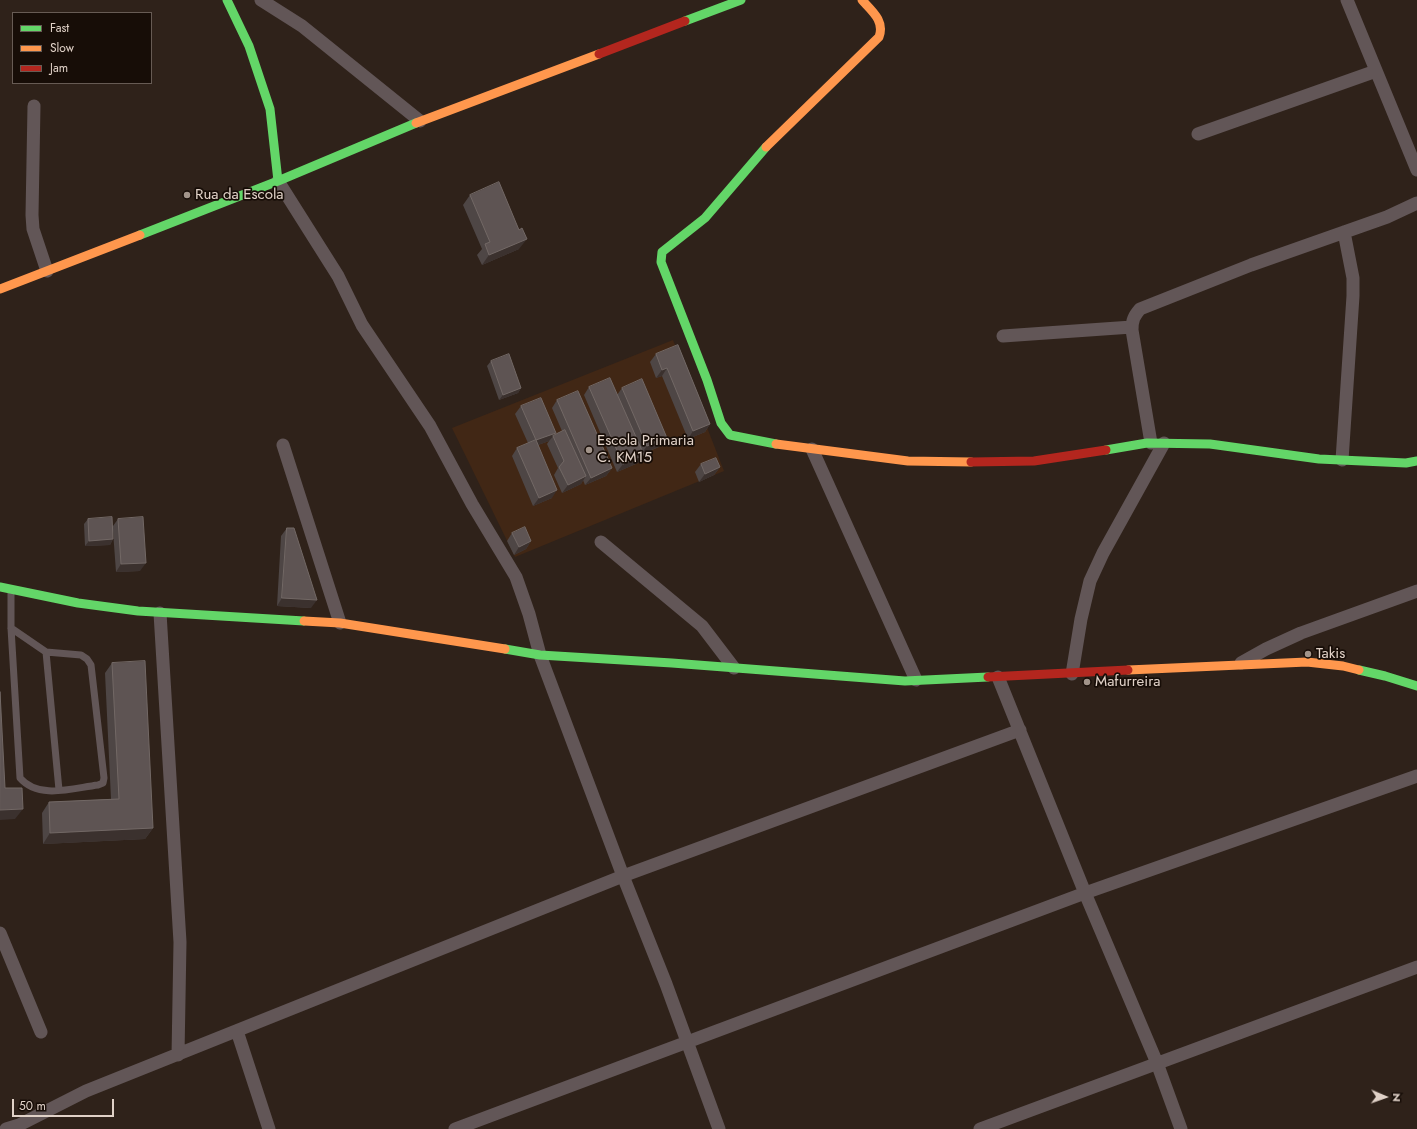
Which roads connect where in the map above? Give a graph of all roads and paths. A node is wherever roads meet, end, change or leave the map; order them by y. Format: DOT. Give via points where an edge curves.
graph roads {
  1 [pos="227,0"];
  2 [pos="261,0"];
  3 [pos="741,0"];
  4 [pos="862,0"];
  5 [pos="1347,0"];
  6 [pos="1376,71"];
  7 [pos="34,106"];
  8 [pos="420,122"];
  9 [pos="1198,134"];
  10 [pos="1417,170"];
  11 [pos="278,181"];
  12 [pos="1417,203"];
  13 [pos="1344,232"];
  14 [pos="47,271"];
  15 [pos="0,289"];
  16 [pos="1132,327"];
  17 [pos="1004,336"];
  18 [pos="1158,443"];
  19 [pos="282,445"];
  20 [pos="812,449"];
  21 [pos="1342,460"];
  22 [pos="1417,461"];
  23 [pos="602,542"];
  24 [pos="0,587"];
  25 [pos="11,590"];
  26 [pos="1417,591"];
  27 [pos="160,613"];
  28 [pos="340,623"];
  29 [pos="11,628"];
  30 [pos="46,652"];
  31 [pos="540,655"];
  32 [pos="1236,666"];
  33 [pos="734,668"];
  34 [pos="1072,674"];
  35 [pos="998,677"];
  36 [pos="916,680"];
  37 [pos="1417,686"];
  38 [pos="1020,730"];
  39 [pos="1417,776"];
  40 [pos="58,790"];
  41 [pos="623,876"];
  42 [pos="1085,893"];
  43 [pos="0,933"];
  44 [pos="1417,967"];
  45 [pos="237,1031"];
  46 [pos="41,1032"];
  47 [pos="687,1042"];
  48 [pos="178,1055"];
  49 [pos="1157,1063"];
  50 [pos="19,1127"];
  51 [pos="6,1129"];
  52 [pos="269,1129"];
  53 [pos="455,1129"];
  54 [pos="719,1129"];
  55 [pos="980,1129"];
  56 [pos="1181,1129"];
  1 -- 11 [label="street" via="249,46 270,109"];
  2 -- 8 [label="street" via="302,26"];
  3 -- 8 [label="street"];
  4 -- 20 [label="street" via="881,23 879,37 762,151 705,218 666,248 661,257 721,424 730,435"];
  5 -- 6 [label="street"];
  6 -- 9 [label="street"];
  6 -- 10 [label="street"];
  7 -- 14 [label="street" via="33,228"];
  8 -- 11 [label="street"];
  11 -- 14 [label="street"];
  11 -- 31 [label="street" via="338,276 362,325 430,426 472,504 516,577"];
  12 -- 13 [label="street"];
  13 -- 16 [label="street" via="1140,309 1134,315"];
  13 -- 21 [label="street" via="1353,278 1353,296"];
  14 -- 15 [label="street"];
  16 -- 17 [label="street"];
  16 -- 18 [label="street"];
  18 -- 20 [label="street" via="1034,460 968,462 908,461"];
  18 -- 21 [label="street" via="1210,444 1319,460"];
  18 -- 34 [label="street" via="1090,581"];
  19 -- 28 [label="street"];
  20 -- 36 [label="street"];
  21 -- 22 [label="street"];
  23 -- 33 [label="street" via="702,626"];
  24 -- 25 [label="street"];
  25 -- 27 [label="street" via="78,603"];
  25 -- 29 [label="lane"];
  26 -- 32 [label="street" via="1301,633"];
  27 -- 28 [label="street"];
  27 -- 48 [label="street" via="180,942"];
  28 -- 31 [label="street"];
  29 -- 30 [label="lane"];
  29 -- 40 [label="lane" via="20,778 32,788 44,791"];
  30 -- 40 [label="lane"];
  30 -- 40 [label="lane" via="81,656 91,665 104,778 103,783 98,785"];
  31 -- 33 [label="street"];
  31 -- 41 [label="street"];
  32 -- 34 [label="street"];
  32 -- 37 [label="street" via="1307,662 1343,666"];
  33 -- 36 [label="street"];
  34 -- 35 [label="street"];
  35 -- 36 [label="street"];
  35 -- 38 [label="street"];
  38 -- 41 [label="street"];
  38 -- 42 [label="street"];
  39 -- 42 [label="street"];
  41 -- 45 [label="street"];
  41 -- 47 [label="street"];
  42 -- 47 [label="street"];
  42 -- 49 [label="street"];
  43 -- 46 [label="street"];
  44 -- 49 [label="street"];
  45 -- 48 [label="street"];
  45 -- 52 [label="street"];
  47 -- 53 [label="street"];
  47 -- 54 [label="street"];
  48 -- 50 [label="street" via="86,1091"];
  49 -- 55 [label="street"];
  49 -- 56 [label="street"];
  50 -- 51 [label="street"];
}
